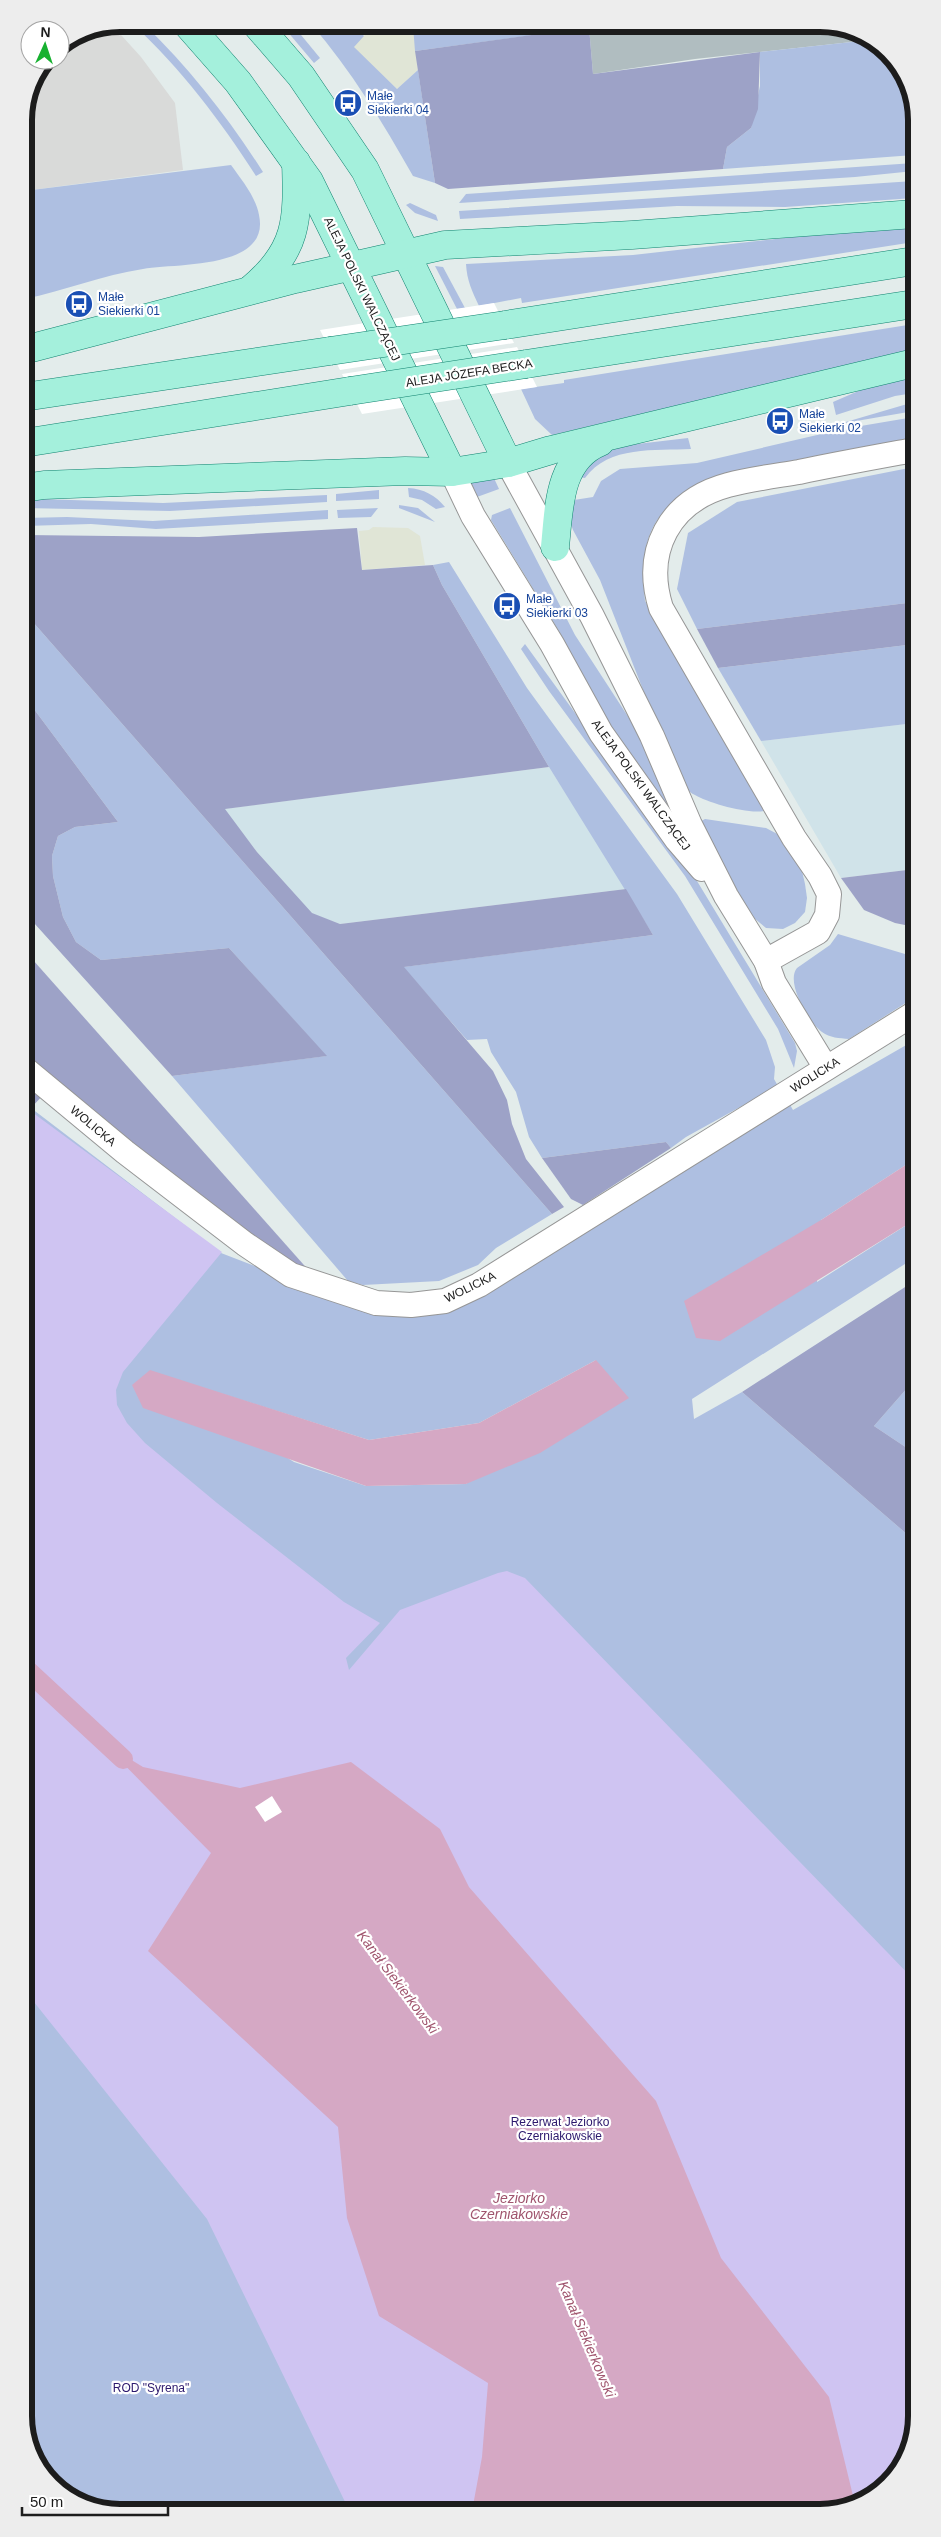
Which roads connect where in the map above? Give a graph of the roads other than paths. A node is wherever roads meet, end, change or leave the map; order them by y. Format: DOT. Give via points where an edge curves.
graph roads {
  1 [pos="193,32"];
  2 [pos="263,32"];
  3 [pos="296,162"];
  4 [pos="908,214"];
  5 [pos="407,252"];
  6 [pos="908,262"];
  7 [pos="351,266"];
  8 [pos="248,292"];
  9 [pos="908,305"];
  10 [pos="33,348"];
  11 [pos="908,364"];
  12 [pos="33,397"];
  13 [pos="625,432"];
  14 [pos="33,442"];
  15 [pos="908,451"];
  16 [pos="508,463"];
  17 [pos="452,472"];
  18 [pos="33,486"];
  19 [pos="555,547"];
  20 [pos="726,896"];
  21 [pos="766,961"];
  22 [pos="908,1017"];
  23 [pos="826,1068"];
  24 [pos="33,1075"];
  1 -- 3 [label="main road, ALEJA POLSKI WALCZĄCEJ" via="238,82"];
  2 -- 5 [label="main road" via="301,76 365,170"];
  3 -- 7 [label="main road, ALEJA POLSKI WALCZĄCEJ" via="309,181"];
  3 -- 8 [label="main road" via="297,194 291,237 279,263"];
  4 -- 5 [label="main road" via="445,245"];
  5 -- 7 [label="main road"];
  5 -- 16 [label="main road"];
  6 -- 12 [label="main road, bridge"];
  7 -- 8 [label="main road"];
  7 -- 17 [label="main road, ALEJA POLSKI WALCZĄCEJ"];
  8 -- 10 [label="main road"];
  9 -- 14 [label="main road, ALEJA JÓZEFA BECKA, bridge"];
  11 -- 13 [label="main road"];
  13 -- 16 [label="main road"];
  13 -- 19 [label="main road" via="592,446 576,459 563,489"];
  15 -- 21 [label="street" via="727,485 685,506 663,533 656,552 654,580 660,608 829,894 827,915 818,932"];
  16 -- 17 [label="main road"];
  16 -- 19 [label="street, ALEJA POLSKI WALCZĄCEJ"];
  17 -- 18 [label="main road" via="404,471"];
  17 -- 20 [label="street, ALEJA POLSKI WALCZĄCEJ" via="473,516 552,644 601,733 677,840"];
  19 -- 20 [label="street, ALEJA POLSKI WALCZĄCEJ" via="648,728 690,825"];
  20 -- 21 [label="street, ALEJA POLSKI WALCZĄCEJ"];
  21 -- 23 [label="street, ALEJA POLSKI WALCZĄCEJ" via="774,983"];
  22 -- 23 [label="street, WOLICKA"];
  23 -- 24 [label="street, WOLICKA" via="479,1285 445,1300 410,1305 376,1303 291,1274 245,1244 125,1152"];
}
